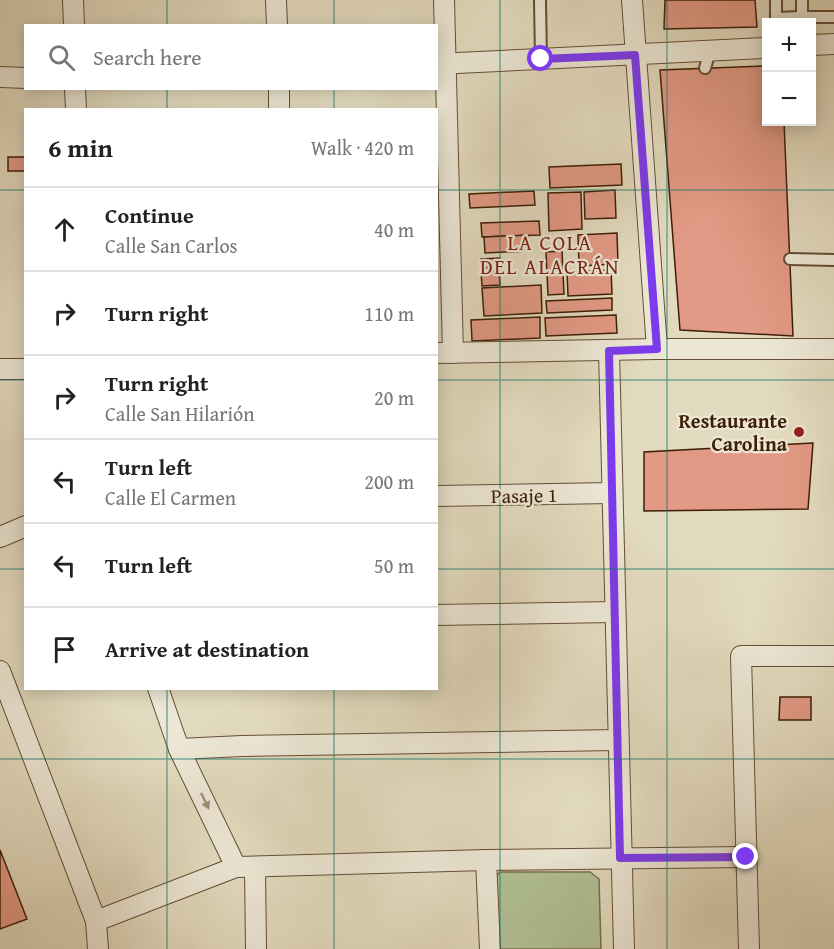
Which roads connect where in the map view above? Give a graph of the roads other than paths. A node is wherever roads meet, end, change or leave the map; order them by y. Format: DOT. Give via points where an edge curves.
graph roads {
  1 [pos="73,0"];
  2 [pos="276,0"];
  3 [pos="444,0"];
  4 [pos="540,0"];
  5 [pos="632,0"];
  6 [pos="776,0"];
  7 [pos="802,0"];
  8 [pos="834,17"];
  9 [pos="776,18"];
  10 [pos="802,18"];
  11 [pos="816,19"];
  12 [pos="74,24"];
  13 [pos="277,24"];
  14 [pos="834,44"];
  15 [pos="816,45"];
  16 [pos="762,49"];
  17 [pos="635,55"];
  18 [pos="541,59"];
  19 [pos="441,64"];
  20 [pos="0,77"];
  21 [pos="24,78"];
  22 [pos="75,90"];
  23 [pos="279,90"];
  24 [pos="76,108"];
  25 [pos="279,108"];
  26 [pos="790,259"];
  27 [pos="834,260"];
  28 [pos="657,349"];
  29 [pos="834,349"];
  30 [pos="609,351"];
  31 [pos="445,353"];
  32 [pos="0,369"];
  33 [pos="24,369"];
  34 [pos="612,493"];
  35 [pos="438,496"];
  36 [pos="24,527"];
  37 [pos="0,537"];
  38 [pos="614,612"];
  39 [pos="438,615"];
  40 [pos="834,656"];
  41 [pos="0,671"];
  42 [pos="159,690"];
  43 [pos="617,740"];
  44 [pos="179,749"];
  45 [pos="746,857"];
  46 [pos="620,858"];
  47 [pos="486,860"];
  48 [pos="245,867"];
  49 [pos="96,921"];
  50 [pos="98,949"];
  51 [pos="256,949"];
  52 [pos="490,949"];
  53 [pos="624,949"];
  54 [pos="749,949"];
  1 -- 12 [label="street"];
  2 -- 13 [label="street"];
  3 -- 19 [label="street"];
  4 -- 18 [label="lane"];
  5 -- 17 [label="street"];
  6 -- 9 [label="lane"];
  7 -- 10 [label="lane"];
  8 -- 11 [label="lane"];
  14 -- 15 [label="street"];
  16 -- 17 [label="street" via="707,60"];
  17 -- 18 [label="street"];
  17 -- 28 [label="street"];
  18 -- 19 [label="street"];
  19 -- 31 [label="street"];
  20 -- 21 [label="street"];
  22 -- 24 [label="street"];
  23 -- 25 [label="street"];
  26 -- 27 [label="lane"];
  28 -- 29 [label="street"];
  28 -- 30 [label="street"];
  30 -- 31 [label="street"];
  30 -- 34 [label="street"];
  32 -- 33 [label="street"];
  34 -- 35 [label="street, Pasaje 1"];
  34 -- 38 [label="street"];
  36 -- 37 [label="street"];
  38 -- 39 [label="street"];
  38 -- 43 [label="street"];
  40 -- 45 [label="street" via="741,656"];
  41 -- 49 [label="street"];
  42 -- 44 [label="street"];
  43 -- 44 [label="street"];
  43 -- 46 [label="street"];
  44 -- 48 [label="street, one-way"];
  45 -- 46 [label="street"];
  45 -- 54 [label="street"];
  46 -- 47 [label="street"];
  46 -- 53 [label="street"];
  47 -- 48 [label="street"];
  47 -- 52 [label="street"];
  48 -- 49 [label="street"];
  48 -- 51 [label="street"];
  49 -- 50 [label="street"];
}
